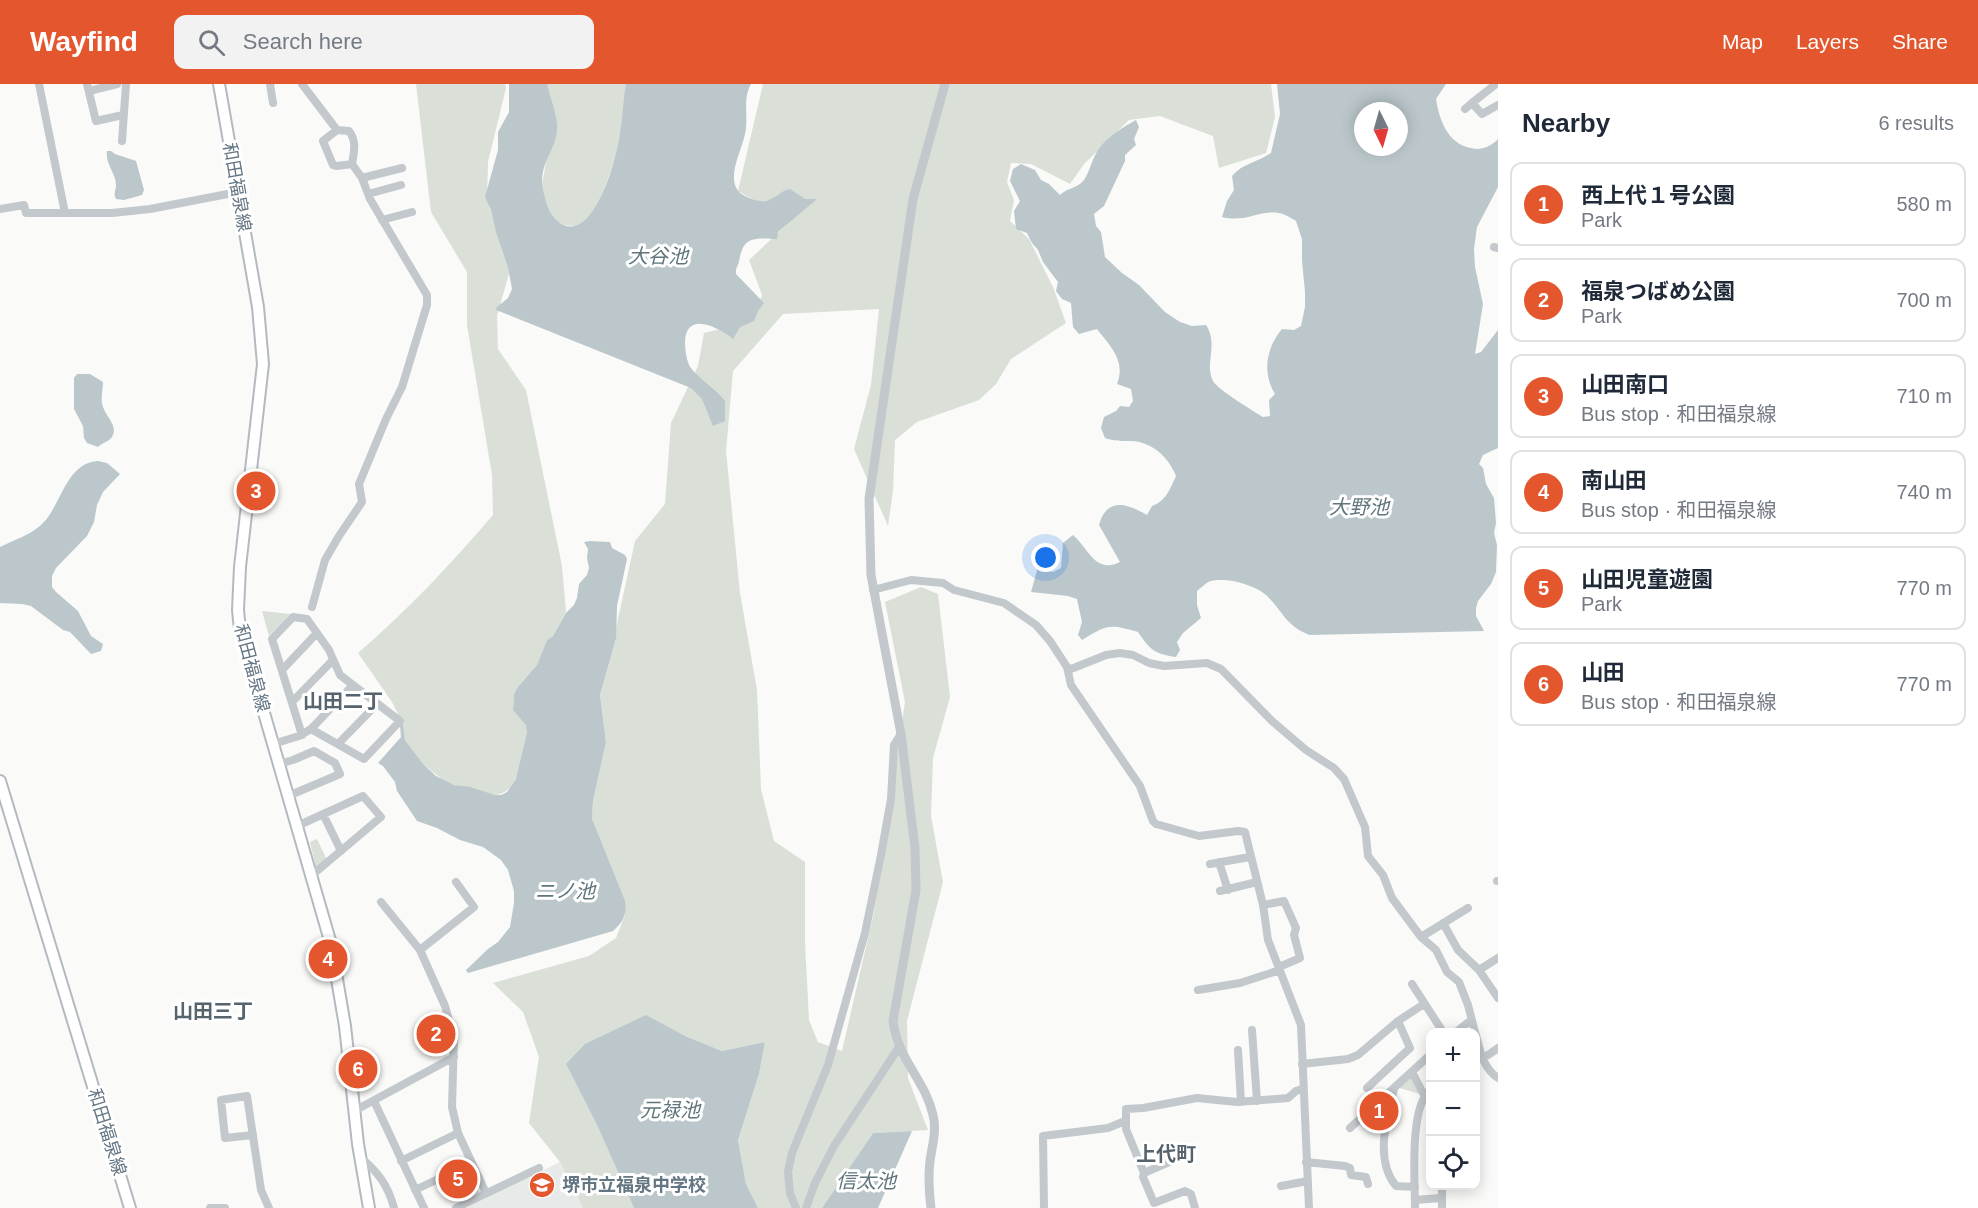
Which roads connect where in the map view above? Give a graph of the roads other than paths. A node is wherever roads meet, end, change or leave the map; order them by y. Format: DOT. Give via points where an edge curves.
graph roads {
  1 [pos="39,84"];
  2 [pos="117,84"];
  3 [pos="126,84"];
  4 [pos="219,84"];
  5 [pos="270,84"];
  6 [pos="302,84"];
  7 [pos="945,84"];
  8 [pos="1496,84"];
  9 [pos="88,87"];
  10 [pos="273,103"];
  11 [pos="1472,103"];
  12 [pos="1498,105"];
  13 [pos="1465,109"];
  14 [pos="123,115"];
  15 [pos="337,130"];
  16 [pos="122,141"];
  17 [pos="352,164"];
  18 [pos="402,168"];
  19 [pos="362,178"];
  20 [pos="401,185"];
  21 [pos="238,192"];
  22 [pos="368,194"];
  23 [pos="0,209"];
  24 [pos="412,212"];
  25 [pos="64,213"];
  26 [pos="382,220"];
  27 [pos="873,590"];
  28 [pos="312,607"];
  29 [pos="317,633"];
  30 [pos="333,660"];
  31 [pos="1066,667"];
  32 [pos="282,670"];
  33 [pos="353,685"];
  34 [pos="292,702"];
  35 [pos="377,704"];
  36 [pos="311,729"];
  37 [pos="901,734"];
  38 [pos="302,735"];
  39 [pos="273,744"];
  40 [pos="338,744"];
  41 [pos="279,764"];
  42 [pos="0,781"];
  43 [pos="288,796"];
  44 [pos="323,814"];
  45 [pos="297,826"];
  46 [pos="341,851"];
  47 [pos="1250,857"];
  48 [pos="1220,862"];
  49 [pos="1210,864"];
  50 [pos="311,876"];
  51 [pos="456,882"];
  52 [pos="1257,882"];
  53 [pos="381,902"];
  54 [pos="1263,905"];
  55 [pos="1468,908"];
  56 [pos="1443,923"];
  57 [pos="1421,937"];
  58 [pos="420,950"];
  59 [pos="1498,958"];
  60 [pos="1279,969"];
  61 [pos="1479,970"];
  62 [pos="1413,984"];
  63 [pos="1198,990"];
  64 [pos="1498,998"];
  65 [pos="1424,1004"];
  66 [pos="1398,1021"];
  67 [pos="1468,1026"];
  68 [pos="1440,1028"];
  69 [pos="1252,1030"];
  70 [pos="899,1047"];
  71 [pos="1498,1048"];
  72 [pos="1238,1050"];
  73 [pos="454,1058"];
  74 [pos="1482,1058"];
  75 [pos="1426,1059"];
  76 [pos="1255,1060"];
  77 [pos="1238,1061"];
  78 [pos="1302,1064"];
  79 [pos="1412,1072"];
  80 [pos="1498,1078"];
  81 [pos="1367,1088"];
  82 [pos="1302,1089"];
  83 [pos="1394,1089"];
  84 [pos="1425,1097"];
  85 [pos="374,1101"];
  86 [pos="1257,1101"];
  87 [pos="1241,1102"];
  88 [pos="354,1111"];
  89 [pos="1125,1121"];
  90 [pos="1350,1128"];
  91 [pos="459,1133"];
  92 [pos="253,1135"];
  93 [pos="1190,1153"];
  94 [pos="360,1157"];
  95 [pos="401,1161"];
  96 [pos="1306,1162"];
  97 [pos="472,1163"];
  98 [pos="539,1168"];
  99 [pos="1144,1173"];
  100 [pos="1308,1181"];
  101 [pos="1368,1184"];
  102 [pos="1281,1186"];
  103 [pos="1415,1187"];
  104 [pos="415,1190"];
  105 [pos="1442,1190"];
  106 [pos="486,1193"];
  107 [pos="1441,1198"];
  108 [pos="1415,1204"];
  109 [pos="130,1208"];
  110 [pos="210,1208"];
  111 [pos="225,1208"];
  112 [pos="269,1208"];
  113 [pos="369,1208"];
  114 [pos="394,1208"];
  115 [pos="424,1208"];
  116 [pos="456,1208"];
  117 [pos="796,1208"];
  118 [pos="806,1208"];
  119 [pos="930,1208"];
  120 [pos="1044,1208"];
  121 [pos="1195,1208"];
  122 [pos="1309,1208"];
  123 [pos="1442,1208"];
  1 -- 25 [label="street"];
  2 -- 9 [label="street"];
  3 -- 14 [label="street"];
  4 -- 21 [label="main road, 和田福泉線"];
  5 -- 10 [label="street"];
  6 -- 15 [label="street"];
  7 -- 27 [label="street" via="913,199 869,500"];
  8 -- 11 [label="street"];
  9 -- 14 [label="street" via="96,121"];
  11 -- 12 [label="street" via="1482,114"];
  11 -- 13 [label="street"];
  14 -- 16 [label="street"];
  15 -- 17 [label="street" via="350,130 354,137"];
  15 -- 17 [label="street" via="324,141 333,165"];
  17 -- 19 [label="street"];
  18 -- 19 [label="street"];
  19 -- 22 [label="street"];
  20 -- 22 [label="street"];
  21 -- 25 [label="street" via="150,209"];
  21 -- 39 [label="main road, 和田福泉線" via="258,307 263,364 238,610 245,650"];
  22 -- 26 [label="street"];
  23 -- 25 [label="street" via="24,205 26,213"];
  24 -- 26 [label="street"];
  26 -- 28 [label="street" via="427,295 427,305 402,387 359,484 362,502 325,561"];
  27 -- 31 [label="street" via="911,580 943,583 954,590 1004,603 1036,625"];
  27 -- 37 [label="street"];
  29 -- 30 [label="street"];
  29 -- 32 [label="street"];
  29 -- 32 [label="street" via="307,619 293,617 272,639"];
  30 -- 33 [label="street" via="340,675"];
  30 -- 34 [label="street"];
  31 -- 47 [label="street" via="1071,686 1140,786 1153,821 1199,836 1245,832"];
  31 -- 57 [label="street" via="1071,669 1120,653 1164,666 1207,663 1221,669 1272,721 1344,779 1365,827 1368,856"];
  32 -- 34 [label="street"];
  33 -- 35 [label="street"];
  33 -- 36 [label="street"];
  34 -- 38 [label="street"];
  35 -- 40 [label="street"];
  35 -- 40 [label="street" via="399,721 364,759"];
  36 -- 38 [label="street"];
  36 -- 40 [label="street"];
  37 -- 70 [label="street" via="915,848 916,890 893,1021"];
  37 -- 117 [label="street" via="894,745 891,799 865,933 828,1065 792,1153 788,1172"];
  38 -- 39 [label="street"];
  39 -- 41 [label="main road, 和田福泉線"];
  41 -- 43 [label="main road, 和田福泉線"];
  41 -- 43 [label="street" via="314,751 335,763 340,774"];
  42 -- 109 [label="main road, 和田福泉線"];
  43 -- 45 [label="main road, 和田福泉線"];
  44 -- 45 [label="street"];
  44 -- 46 [label="street"];
  44 -- 46 [label="street" via="363,796 381,817"];
  45 -- 50 [label="main road, 和田福泉線"];
  46 -- 50 [label="street"];
  47 -- 48 [label="street"];
  47 -- 52 [label="street"];
  48 -- 49 [label="street"];
  48 -- 52 [label="street" via="1224,891"];
  50 -- 88 [label="main road, 和田福泉線" via="333,951"];
  51 -- 58 [label="street" via="474,907"];
  52 -- 54 [label="street"];
  53 -- 58 [label="street"];
  54 -- 60 [label="street" via="1268,940"];
  54 -- 60 [label="street" via="1284,901 1296,928 1300,958"];
  55 -- 56 [label="street"];
  56 -- 57 [label="street"];
  56 -- 61 [label="street" via="1458,950"];
  57 -- 67 [label="street" via="1436,950 1447,972 1459,982"];
  58 -- 73 [label="street" via="445,1006 454,1038"];
  59 -- 61 [label="street"];
  60 -- 63 [label="street" via="1240,983"];
  60 -- 78 [label="street" via="1301,1025"];
  61 -- 64 [label="street"];
  62 -- 65 [label="street"];
  65 -- 66 [label="street"];
  65 -- 68 [label="street"];
  66 -- 78 [label="street" via="1358,1055"];
  66 -- 81 [label="street" via="1410,1048"];
  69 -- 76 [label="street"];
  70 -- 118 [label="street" via="834,1146"];
  70 -- 119 [label="street" via="926,1092 933,1115"];
  71 -- 74 [label="street"];
  72 -- 77 [label="street"];
  73 -- 85 [label="street"];
  73 -- 91 [label="street" via="452,1107"];
  74 -- 80 [label="street"];
  75 -- 79 [label="street"];
  76 -- 77 [label="street"];
  76 -- 86 [label="street"];
  77 -- 87 [label="street"];
  78 -- 82 [label="street"];
  79 -- 83 [label="street"];
  79 -- 84 [label="street"];
  82 -- 86 [label="street" via="1288,1098"];
  82 -- 96 [label="street"];
  83 -- 90 [label="street"];
  83 -- 103 [label="street" via="1383,1136 1387,1173 1396,1186"];
  84 -- 103 [label="street" via="1414,1139"];
  85 -- 88 [label="street"];
  85 -- 95 [label="street"];
  86 -- 87 [label="street"];
  87 -- 89 [label="street" via="1197,1098 1125,1109"];
  88 -- 94 [label="main road, 和田福泉線"];
  89 -- 99 [label="street"];
  89 -- 120 [label="street" via="1108,1128 1043,1136"];
  91 -- 95 [label="street"];
  91 -- 97 [label="street"];
  92 -- 92 [label="street" via="225,1138 221,1100 247,1096"];
  92 -- 112 [label="street" via="261,1190"];
  93 -- 99 [label="street"];
  94 -- 113 [label="main road, 和田福泉線"];
  94 -- 114 [label="street" via="386,1183"];
  95 -- 104 [label="street"];
  96 -- 100 [label="street"];
  96 -- 101 [label="street" via="1345,1166 1350,1168 1351,1175 1366,1177"];
  97 -- 104 [label="street"];
  97 -- 106 [label="street"];
  98 -- 106 [label="street"];
  99 -- 121 [label="street" via="1154,1203 1185,1191 1191,1194"];
  100 -- 102 [label="street"];
  100 -- 122 [label="street"];
  103 -- 108 [label="street"];
  104 -- 115 [label="street"];
  105 -- 107 [label="street"];
  106 -- 116 [label="street"];
  107 -- 108 [label="street"];
  107 -- 123 [label="street"];
  110 -- 111 [label="street"];
}
